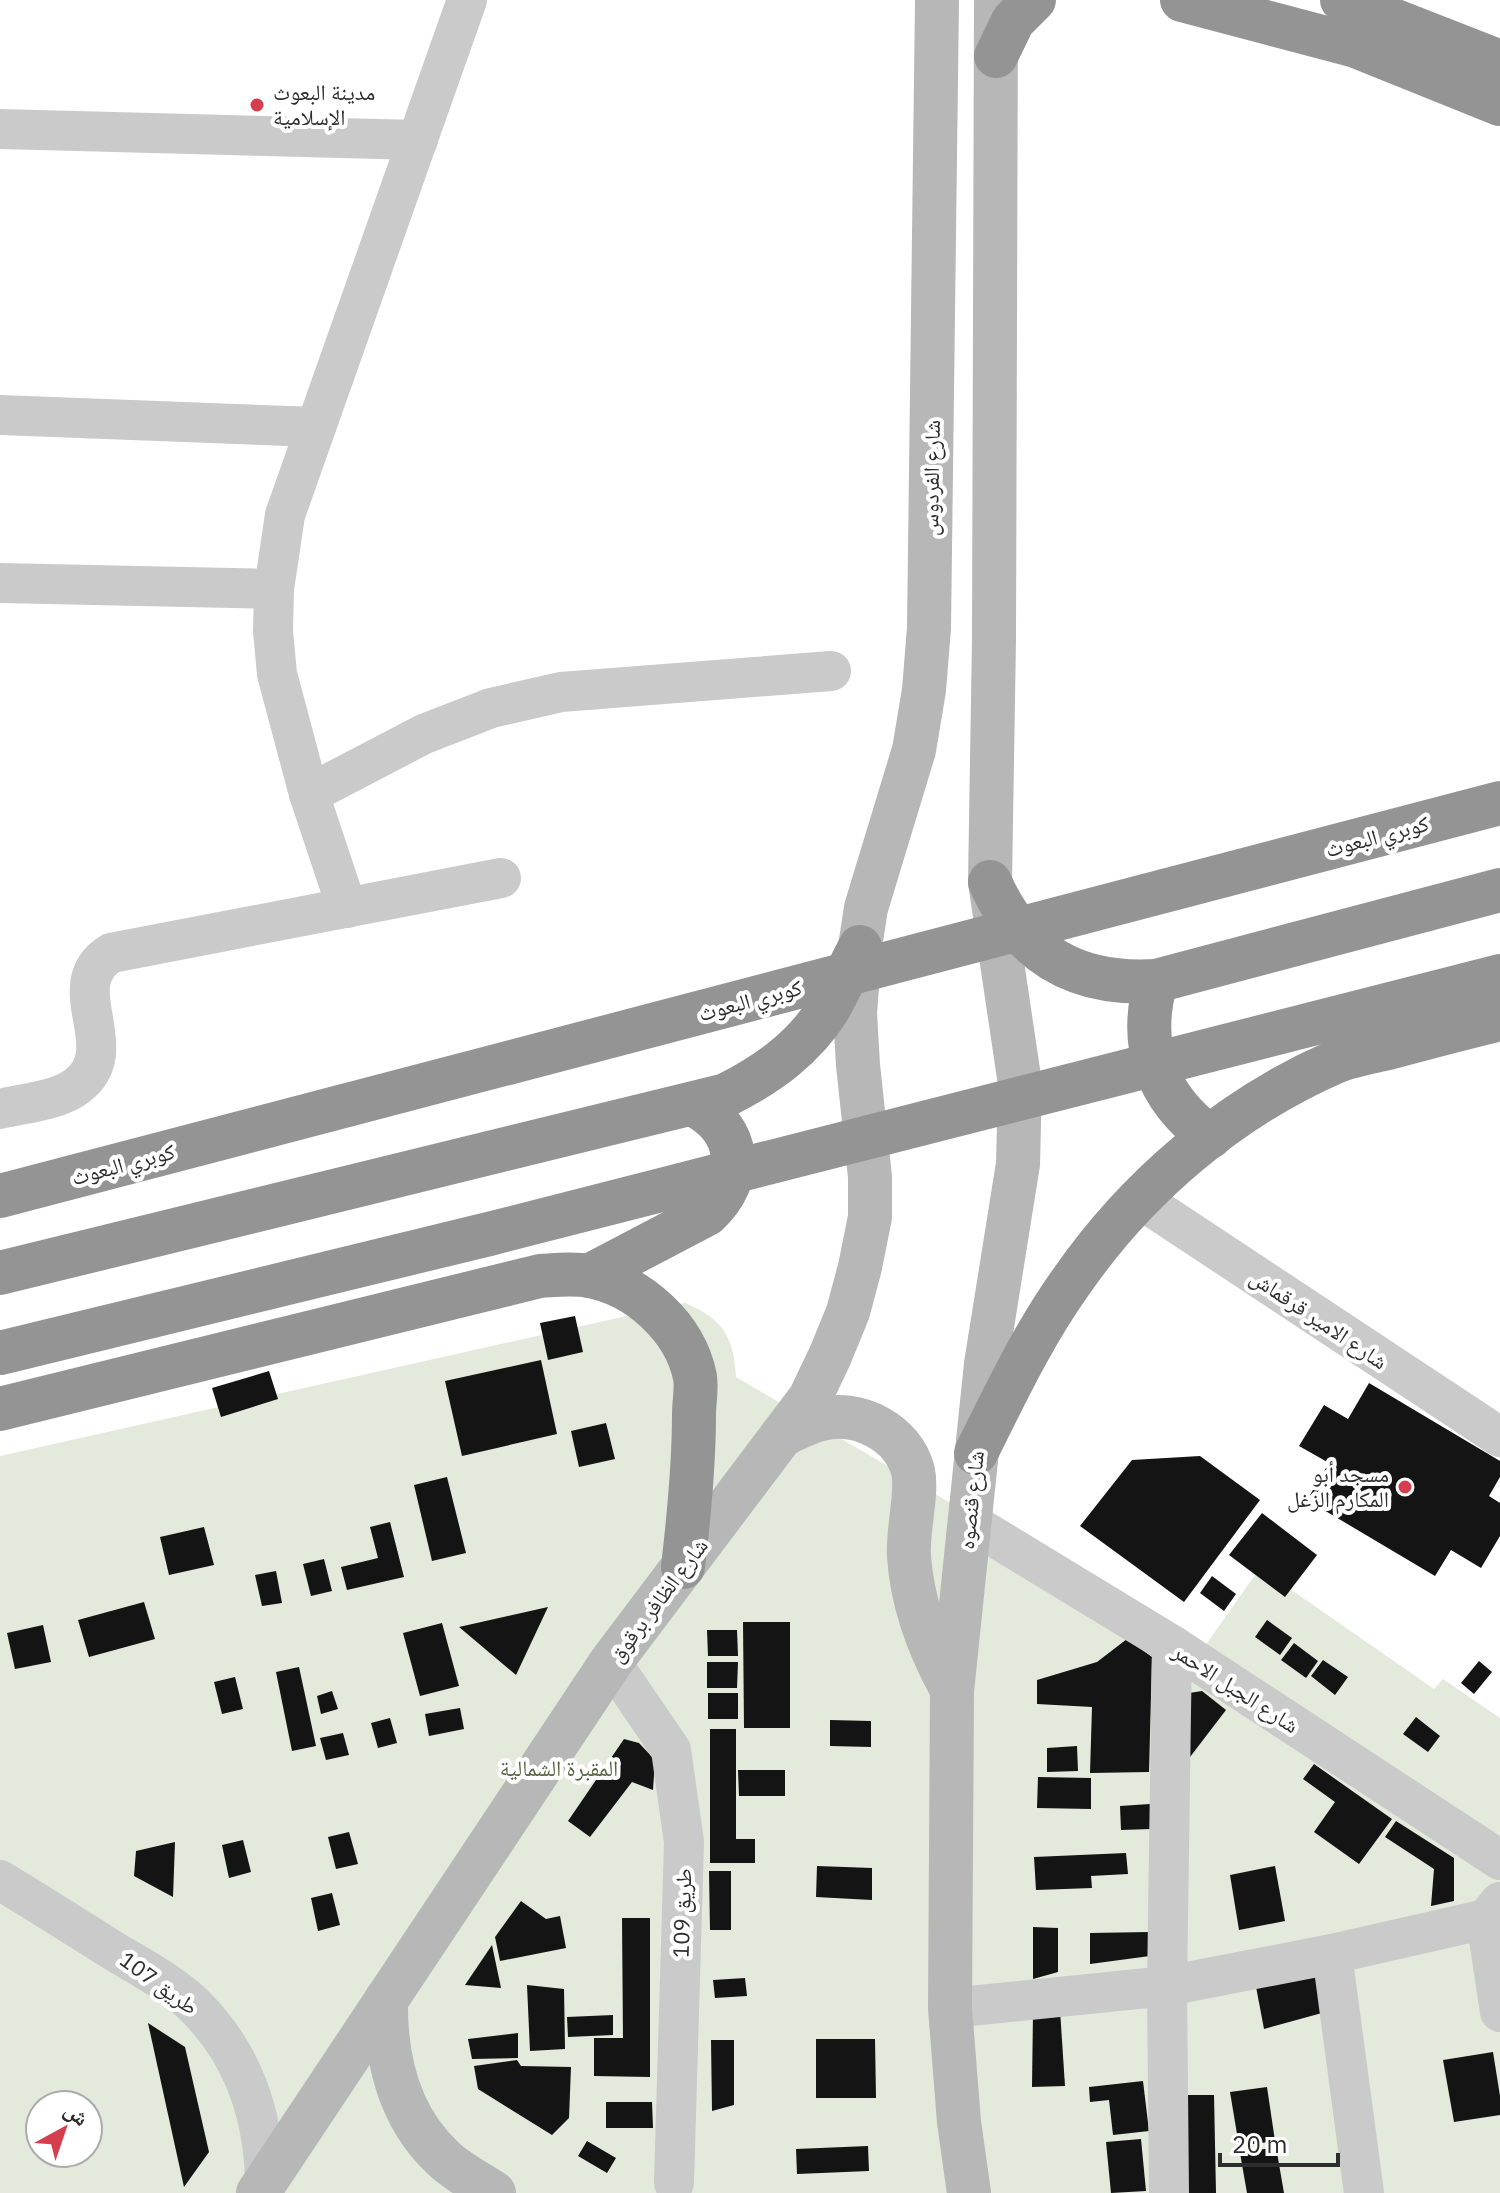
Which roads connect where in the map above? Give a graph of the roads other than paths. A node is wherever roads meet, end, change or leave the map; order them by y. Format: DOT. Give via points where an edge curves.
graph roads {
  1 [pos="467,0"];
  2 [pos="937,0"];
  3 [pos="996,0"];
  4 [pos="1034,0"];
  5 [pos="1182,0"];
  6 [pos="1342,0"];
  7 [pos="996,56"];
  8 [pos="1500,62"];
  9 [pos="1500,104"];
  10 [pos="0,129"];
  11 [pos="418,140"];
  12 [pos="0,415"];
  13 [pos="316,427"];
  14 [pos="0,583"];
  15 [pos="274,589"];
  16 [pos="831,671"];
  17 [pos="309,794"];
  18 [pos="1500,803"];
  19 [pos="501,878"];
  20 [pos="990,882"];
  21 [pos="1500,890"];
  22 [pos="347,908"];
  23 [pos="860,947"];
  24 [pos="1500,976"];
  25 [pos="1156,981"];
  26 [pos="1500,1019"];
  27 [pos="694,1105"];
  28 [pos="0,1109"];
  29 [pos="1210,1137"];
  30 [pos="0,1196"];
  31 [pos="1140,1199"];
  32 [pos="0,1273"];
  33 [pos="589,1276"];
  34 [pos="0,1353"];
  35 [pos="0,1409"];
  36 [pos="782,1435"];
  37 [pos="1500,1437"];
  38 [pos="976,1453"];
  39 [pos="968,1521"];
  40 [pos="683,1567"];
  41 [pos="1172,1645"];
  42 [pos="611,1662"];
  43 [pos="952,1691"];
  44 [pos="1500,1860"];
  45 [pos="0,1880"];
  46 [pos="1493,1910"];
  47 [pos="1332,1954"];
  48 [pos="1167,1986"];
  49 [pos="386,2000"];
  50 [pos="950,2008"];
  51 [pos="1500,2012"];
  52 [pos="959,2122"];
  53 [pos="674,2183"];
  54 [pos="261,2188"];
  55 [pos="494,2193"];
  56 [pos="939,2193"];
  57 [pos="969,2193"];
  58 [pos="1169,2193"];
  59 [pos="1364,2193"];
  1 -- 11 [label="street"];
  2 -- 23 [label="main road, شارع الفردوس" via="924,690 914,750 866,908"];
  3 -- 7 [label="main road"];
  4 -- 7 [label="highway" via="1013,21"];
  5 -- 9 [label="highway" via="1356,46"];
  6 -- 8 [label="highway"];
  7 -- 20 [label="main road"];
  10 -- 11 [label="street"];
  11 -- 13 [label="street"];
  12 -- 13 [label="street"];
  13 -- 15 [label="street" via="285,515"];
  14 -- 15 [label="street"];
  15 -- 17 [label="street" via="277,674"];
  16 -- 17 [label="street" via="561,692 491,708 424,734"];
  17 -- 22 [label="street"];
  18 -- 30 [label="highway, كوبري البعوث, bridge"];
  19 -- 22 [label="street"];
  20 -- 25 [label="highway" via="1015,927 1054,962 1103,980"];
  20 -- 38 [label="main road, شارع قنصوه" via="1020,1084 1018,1164"];
  21 -- 25 [label="highway"];
  22 -- 28 [label="street" via="111,953 91,973 97,1056 90,1073 59,1095"];
  23 -- 27 [label="highway" via="829,1008 785,1060 737,1090"];
  23 -- 36 [label="main road, شارع الظافر برقوق" via="855,1013 870,1217 848,1312 810,1398"];
  24 -- 34 [label="highway, bridge"];
  25 -- 29 [label="highway" via="1148,1023 1155,1067 1176,1106"];
  26 -- 29 [label="highway" via="1337,1061"];
  27 -- 32 [label="highway"];
  27 -- 33 [label="highway" via="709,1112 729,1138 733,1171 720,1202 707,1214"];
  29 -- 31 [label="highway"];
  31 -- 37 [label="street, شارع الامير قرقماش"];
  31 -- 38 [label="highway" via="1070,1283 1025,1356"];
  33 -- 35 [label="highway" via="540,1276"];
  33 -- 40 [label="highway" via="636,1295 657,1311 674,1331 695,1378 695,1459"];
  36 -- 40 [label="main road, شارع الظافر برقوق"];
  36 -- 43 [label="main road" via="840,1416 885,1432 905,1454 913,1472 913,1582 927,1637"];
  38 -- 39 [label="main road, شارع قنصوه"];
  39 -- 41 [label="street, شارع الجبل الاحمر"];
  39 -- 43 [label="main road, شارع قنصوه"];
  40 -- 42 [label="main road, شارع الظافر برقوق"];
  41 -- 44 [label="street, شارع الجبل الاحمر"];
  41 -- 48 [label="street"];
  42 -- 49 [label="main road, شارع الظافر برقوق"];
  42 -- 53 [label="street, طريق 109" via="671,1750 684,1842"];
  43 -- 50 [label="main road, شارع قنصوه"];
  45 -- 54 [label="street, طريق 107" via="165,1982 218,2032 251,2092 262,2134"];
  46 -- 47 [label="street"];
  46 -- 51 [label="street"];
  47 -- 48 [label="street"];
  47 -- 59 [label="street"];
  48 -- 50 [label="street"];
  48 -- 58 [label="street"];
  49 -- 54 [label="main road, شارع الظافر برقوق"];
  49 -- 55 [label="main road" via="391,2067 413,2120 444,2160"];
  50 -- 52 [label="main road, شارع قنصوه"];
  52 -- 56 [label="main road" via="945,2151"];
  52 -- 57 [label="main road, شارع قنصوه"];
}
